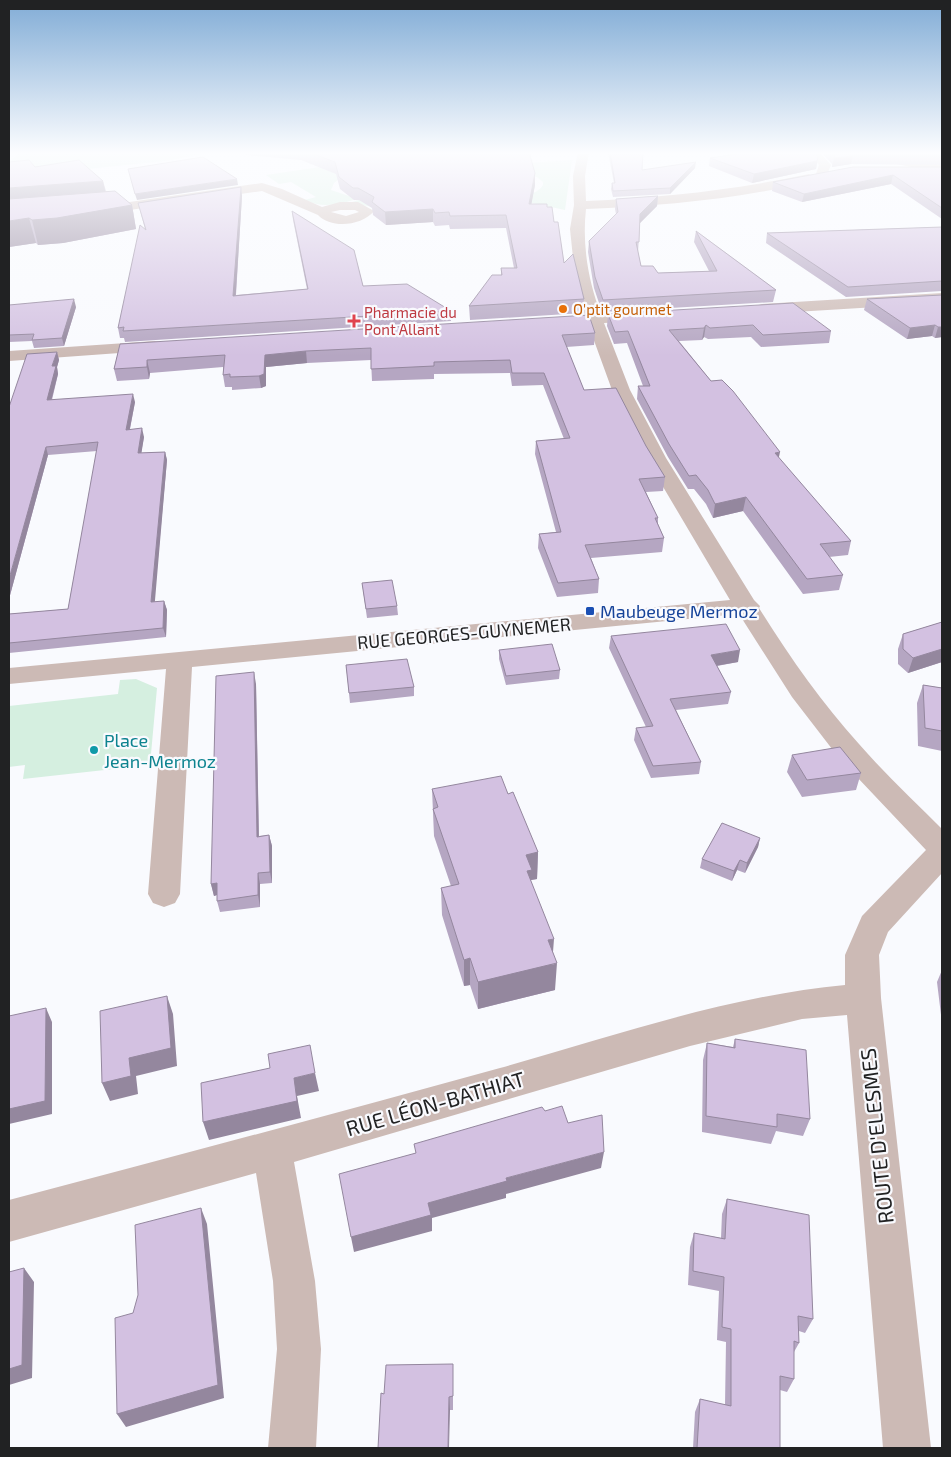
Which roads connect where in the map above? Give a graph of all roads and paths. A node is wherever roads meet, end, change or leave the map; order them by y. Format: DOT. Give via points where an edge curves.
graph roads {
  1 [pos="578,220"];
  2 [pos="942,298"];
  3 [pos="751,310"];
  4 [pos="655,316"];
  5 [pos="595,319"];
  6 [pos="537,322"];
  7 [pos="174,344"];
  8 [pos="9,356"];
  9 [pos="748,606"];
  10 [pos="180,659"];
  11 [pos="9,676"];
  12 [pos="942,848"];
  13 [pos="942,853"];
  14 [pos="164,894"];
  15 [pos="863,998"];
  16 [pos="272,1150"];
  17 [pos="9,1222"];
  18 [pos="292,1448"];
  19 [pos="907,1448"];
  1 -- 5 [label="street" via="582,277"];
  2 -- 3 [label="street"];
  4 -- 5 [label="street"];
  5 -- 6 [label="street"];
  5 -- 9 [label="street" via="621,390 656,458"];
  7 -- 8 [label="street"];
  9 -- 10 [label="street, RUE GEORGES-GUYNEMER"];
  9 -- 12 [label="street" via="767,641 824,722 888,794"];
  10 -- 11 [label="street"];
  10 -- 14 [label="street"];
  13 -- 15 [label="street, ROUTE D'ELESMES" via="874,925 862,955"];
  15 -- 16 [label="street, RUE LÉON-BATHIAT" via="802,1004 690,1030"];
  15 -- 19 [label="street, ROUTE D'ELESMES"];
  16 -- 17 [label="street, RUE LÉON-BATHIAT"];
  16 -- 18 [label="street" via="294,1281 298,1349"];
}
